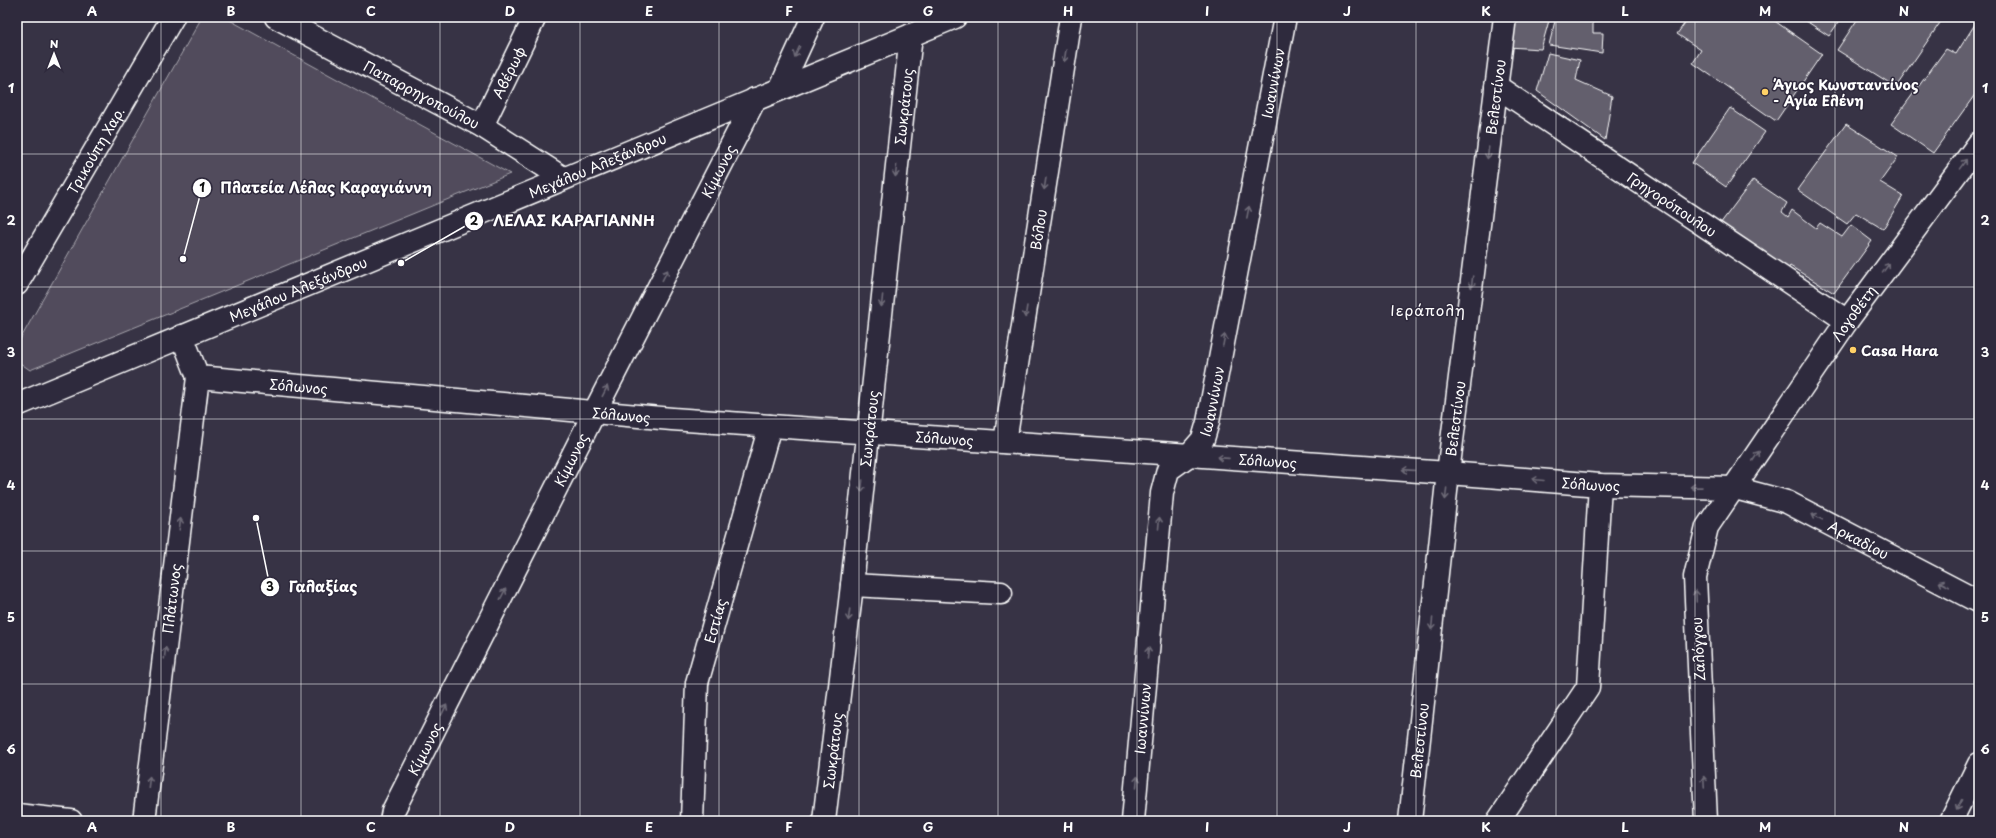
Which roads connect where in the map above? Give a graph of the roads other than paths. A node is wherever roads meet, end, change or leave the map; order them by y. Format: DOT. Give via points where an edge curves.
graph roads {
  1 [pos="173,17"];
  2 [pos="276,17"];
  3 [pos="535,17"];
  4 [pos="813,17"];
  5 [pos="955,17"];
  6 [pos="1071,17"];
  7 [pos="1285,17"];
  8 [pos="1505,17"];
  9 [pos="911,35"];
  10 [pos="1496,86"];
  11 [pos="780,89"];
  12 [pos="755,100"];
  13 [pos="482,126"];
  14 [pos="1979,142"];
  15 [pos="563,178"];
  16 [pos="17,284"];
  17 [pos="1847,321"];
  18 [pos="182,336"];
  19 [pos="198,376"];
  20 [pos="17,405"];
  21 [pos="594,413"];
  22 [pos="770,426"];
  23 [pos="867,432"];
  24 [pos="1006,442"];
  25 [pos="1189,456"];
  26 [pos="1448,473"];
  27 [pos="1600,485"];
  28 [pos="1735,488"];
  29 [pos="852,585"];
  30 [pos="1001,593"];
  31 [pos="1979,602"];
  32 [pos="1979,764"];
  33 [pos="17,815"];
  34 [pos="71,821"];
  35 [pos="144,821"];
  36 [pos="391,821"];
  37 [pos="692,821"];
  38 [pos="824,821"];
  39 [pos="1133,821"];
  40 [pos="1410,821"];
  41 [pos="1498,821"];
  42 [pos="1706,821"];
  43 [pos="1951,821"];
  1 -- 16 [label="street, Τρικούπη Χαρ."];
  2 -- 13 [label="street, Παπαρρηγοπούλου"];
  3 -- 13 [label="street, Αβέρωφ"];
  4 -- 11 [label="street, one-way"];
  5 -- 9 [label="street, Μεγάλου Αλεξάνδρου"];
  6 -- 24 [label="street, Βόλου, one-way"];
  25 -- 7 [label="street, Ιωαννίνων, one-way" via="1203,439 1208,422"];
  8 -- 10 [label="street, Βελεστίνου"];
  9 -- 11 [label="street, Μεγάλου Αλεξάνδρου"];
  9 -- 23 [label="street, Σωκράτους, one-way"];
  10 -- 17 [label="street, Γρηγορόπουλου"];
  10 -- 26 [label="street, Βελεστίνου, one-way"];
  11 -- 12 [label="street, Μεγάλου Αλεξάνδρου"];
  12 -- 15 [label="street, Μεγάλου Αλεξάνδρου"];
  21 -- 12 [label="street, Κίμωνος, one-way"];
  13 -- 15 [label="street, Παπαρρηγοπούλου"];
  17 -- 14 [label="street, Λογοθέτη, one-way"];
  15 -- 18 [label="street, Μεγάλου Αλεξάνδρου"];
  28 -- 17 [label="street, Λογοθέτη, one-way"];
  18 -- 19 [label="street"];
  18 -- 20 [label="street, Μεγάλου Αλεξάνδρου"];
  19 -- 21 [label="street, Σόλωνος"];
  35 -- 19 [label="street, Πλάτωνος, one-way"];
  21 -- 22 [label="street, Σόλωνος"];
  36 -- 21 [label="street, Κίμωνος, one-way" via="397,804"];
  22 -- 23 [label="street, Σόλωνος"];
  22 -- 37 [label="street, Εστίας" via="697,682"];
  23 -- 24 [label="street, Σόλωνος"];
  23 -- 29 [label="street, Σωκράτους, one-way"];
  24 -- 25 [label="street, Σόλωνος"];
  26 -- 25 [label="street, Σόλωνος, one-way"];
  39 -- 25 [label="street, Ιωαννίνων, one-way" via="1162,493 1168,470"];
  27 -- 26 [label="street, Σόλωνος, one-way"];
  26 -- 40 [label="street, Βελεστίνου, one-way"];
  28 -- 27 [label="street, Σόλωνος, one-way"];
  27 -- 41 [label="street" via="1588,687"];
  31 -- 28 [label="street, Αρκαδίου, one-way" via="1787,502"];
  42 -- 28 [label="street, Ζαλόγγου, one-way" via="1695,577 1707,527"];
  29 -- 30 [label="street"];
  29 -- 38 [label="street, Σωκράτους, one-way"];
  32 -- 43 [label="street, one-way"];
  33 -- 34 [label="street"];
}
